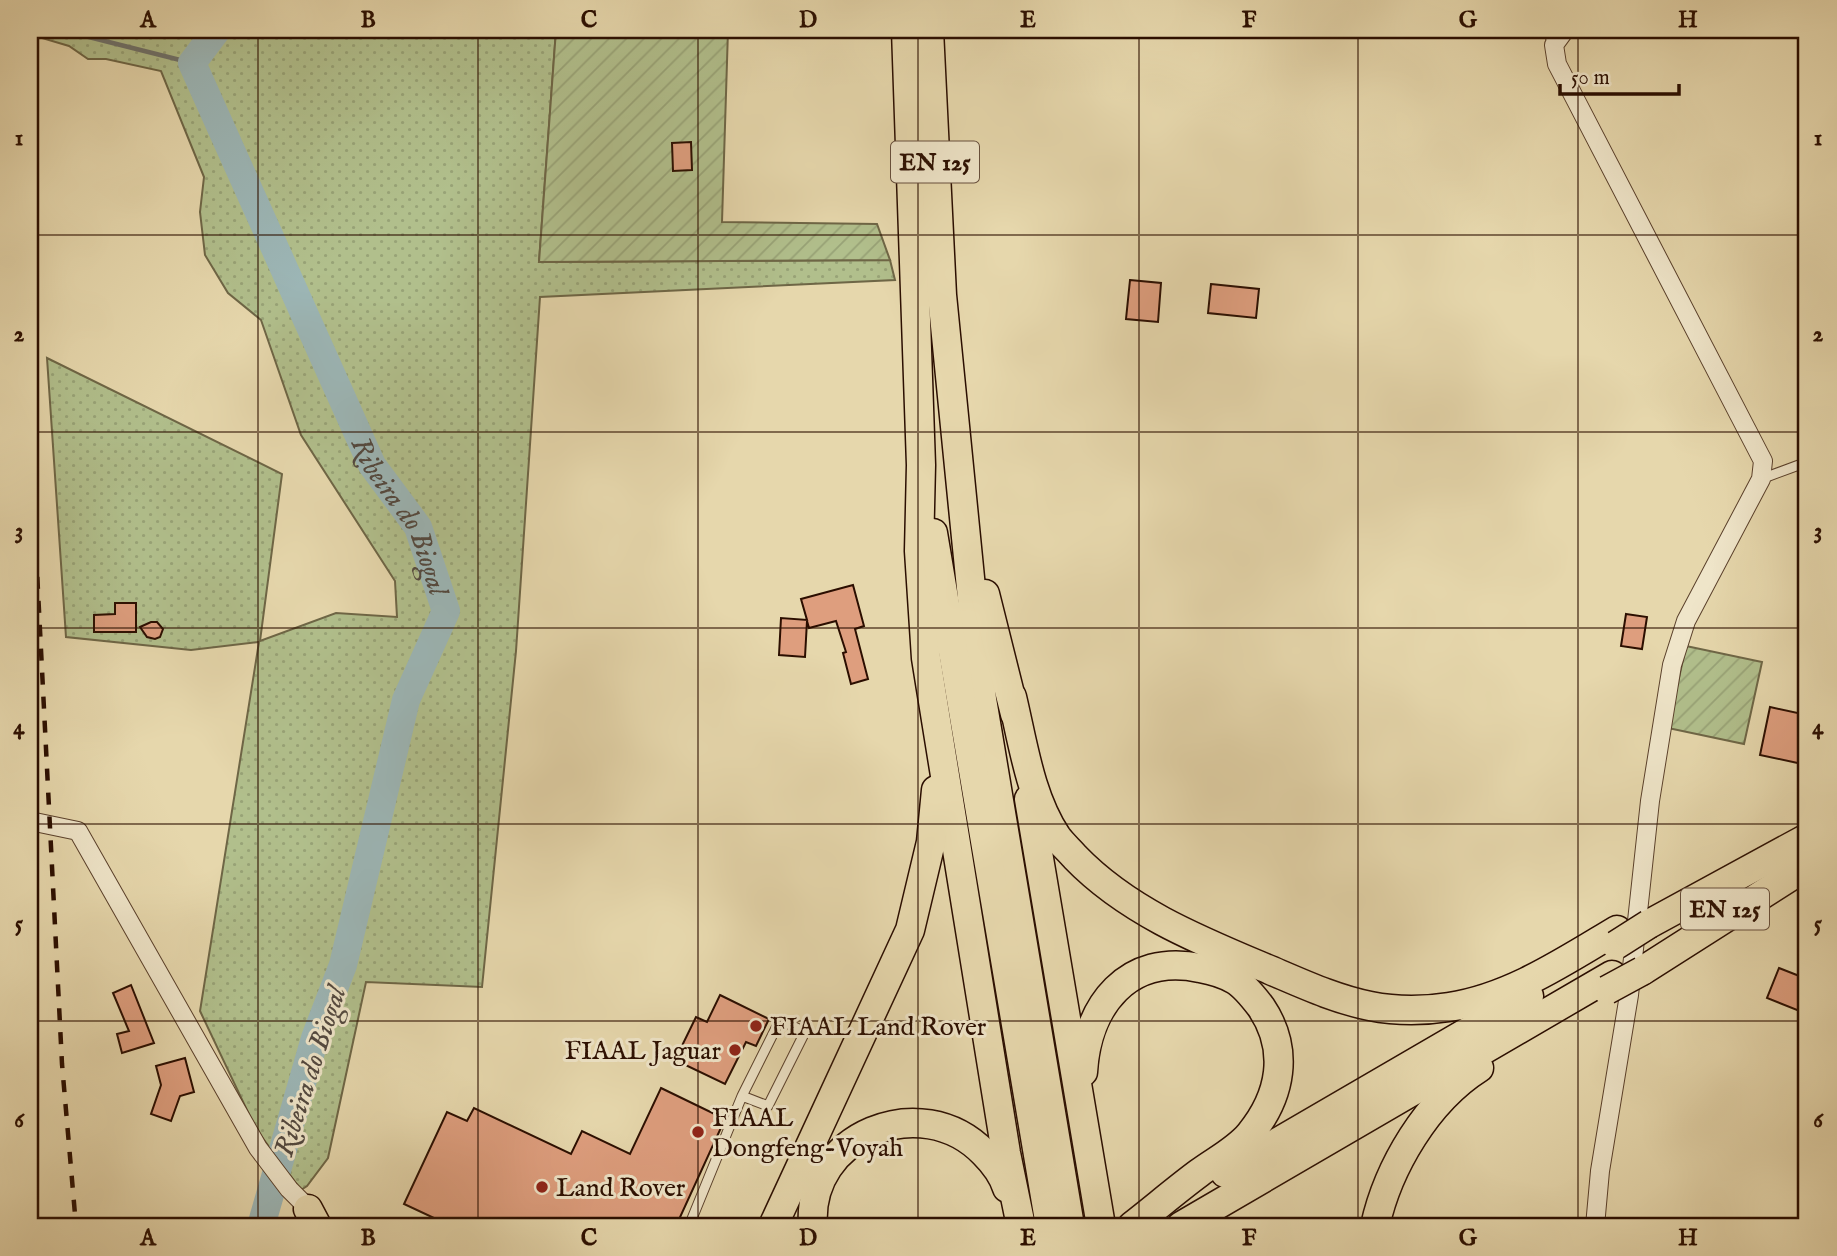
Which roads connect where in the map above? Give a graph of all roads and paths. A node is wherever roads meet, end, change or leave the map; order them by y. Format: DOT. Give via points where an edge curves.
graph roads {
  1 [pos="906,30"];
  2 [pos="929,30"];
  3 [pos="1565,30"];
  4 [pos="1550,37"];
  5 [pos="1807,462"];
  6 [pos="921,465"];
  7 [pos="1761,480"];
  8 [pos="961,499"];
  9 [pos="1012,697"];
  10 [pos="936,724"];
  11 [pos="30,821"];
  12 [pos="1807,837"];
  13 [pos="30,861"];
  14 [pos="1807,866"];
  15 [pos="1617,938"];
  16 [pos="1610,983"];
  17 [pos="30,1019"];
  18 [pos="742,1096"];
  19 [pos="1084,1124"];
  20 [pos="317,1220"];
  21 [pos="689,1226"];
  22 [pos="773,1226"];
  23 [pos="813,1226"];
  24 [pos="1019,1226"];
  25 [pos="1050,1226"];
  26 [pos="1070,1226"];
  27 [pos="1101,1226"];
  28 [pos="1132,1226"];
  29 [pos="1181,1226"];
  30 [pos="1375,1226"];
  31 [pos="1595,1226"];
  1 -- 6 [label="main road, EN 125"];
  2 -- 8 [label="main road, EN 125" via="942,295"];
  3 -- 4 [label="street"];
  4 -- 7 [label="street" via="1557,64 1763,461"];
  5 -- 7 [label="lane"];
  6 -- 10 [label="main road" via="922,611"];
  6 -- 25 [label="main road"];
  7 -- 31 [label="street" via="1686,621 1672,665"];
  8 -- 9 [label="main road"];
  8 -- 26 [label="main road" via="982,699"];
  9 -- 15 [label="main road" via="1039,803 1058,838 1088,870 1124,899 1169,925 1330,995 1396,1009 1451,1007 1535,978"];
  9 -- 19 [label="main road"];
  10 -- 22 [label="main road" via="938,765 931,842 910,930"];
  10 -- 24 [label="main road"];
  11 -- 20 [label="street" via="78,831 258,1148"];
  12 -- 15 [label="main road, EN 125, bridge"];
  13 -- 17 [label="lane"];
  14 -- 16 [label="main road, bridge"];
  15 -- 28 [label="main road"];
  16 -- 29 [label="main road"];
  16 -- 30 [label="main road" via="1474,1071 1442,1100 1391,1178"];
  18 -- 18 [label="lane" via="780,1020 805,1032 768,1106"];
  18 -- 21 [label="lane"];
  19 -- 27 [label="main road"];
  19 -- 28 [label="main road" via="1082,1079 1089,1031 1114,991 1139,973 1174,965 1210,970 1236,980 1269,1019 1278,1045 1279,1068 1274,1095 1249,1136"];
  23 -- 24 [label="main road" via="815,1194 846,1148 870,1132 922,1122 974,1142 1006,1183"];
}
